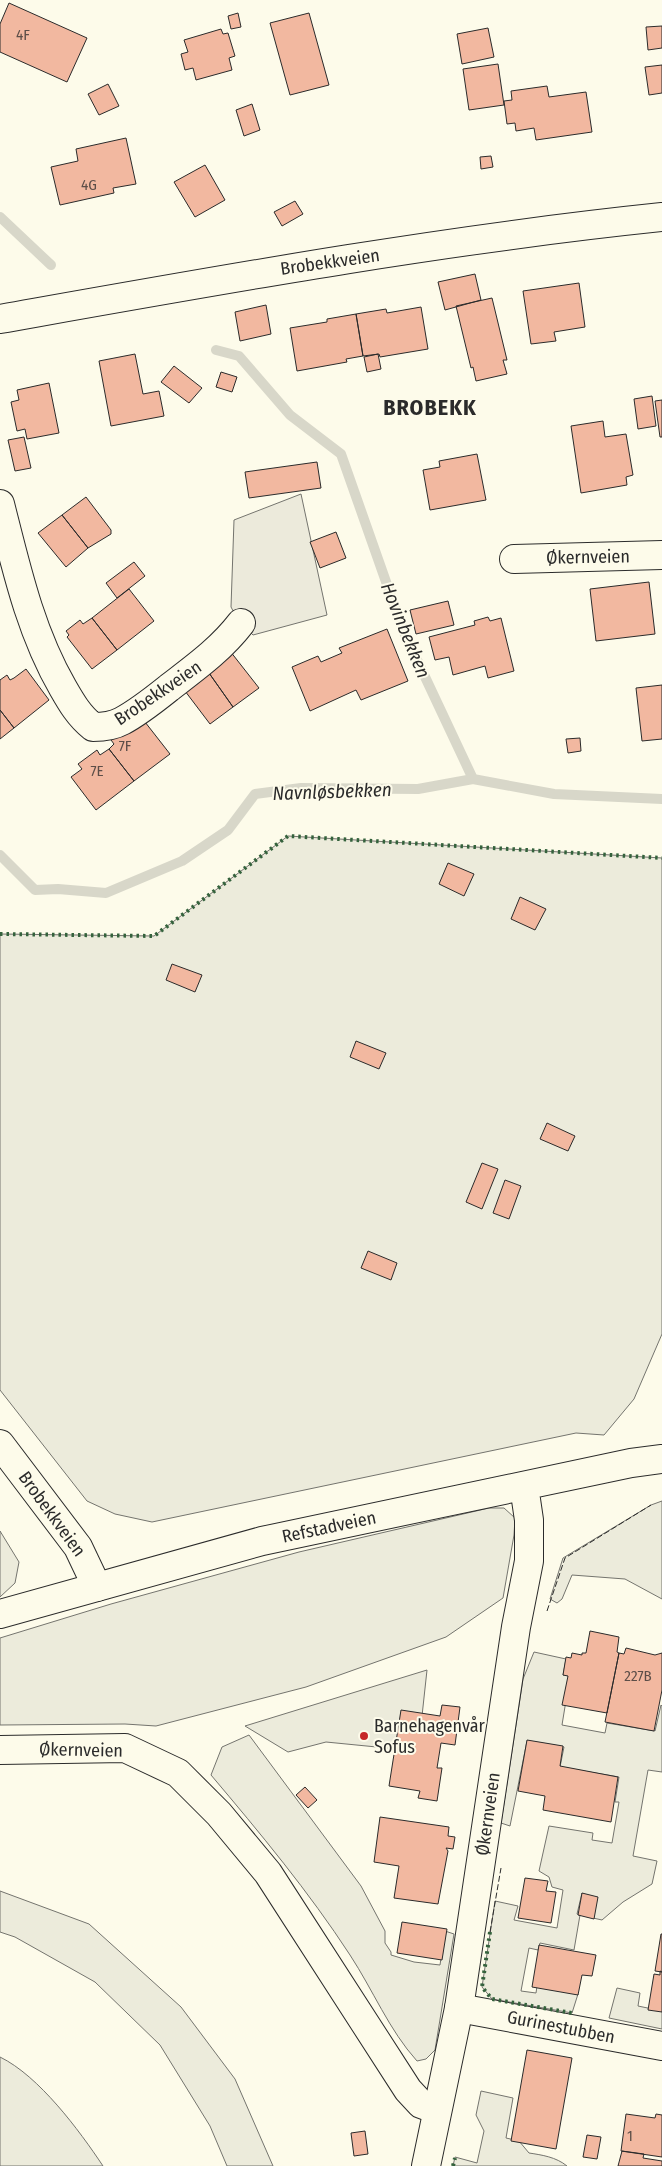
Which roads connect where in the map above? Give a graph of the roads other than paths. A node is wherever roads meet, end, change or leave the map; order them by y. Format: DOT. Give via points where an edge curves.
graph roads {
  1 [pos="662,217"];
  2 [pos="0,319"];
  3 [pos="0,504"];
  4 [pos="662,556"];
  5 [pos="514,559"];
  6 [pos="241,623"];
  7 [pos="0,1444"];
  8 [pos="662,1459"];
  9 [pos="524,1486"];
  10 [pos="97,1586"];
  11 [pos="0,1614"];
  12 [pos="0,1750"];
  13 [pos="459,2008"];
  14 [pos="662,2046"];
  15 [pos="437,2110"];
  16 [pos="426,2166"];
  1 -- 2 [label="street, Brobekkveien" via="235,276"];
  3 -- 6 [label="street, Brobekkveien" via="33,625 45,655 76,709 93,727 106,727 122,721 154,699 211,656"];
  4 -- 5 [label="street, Økernveien"];
  7 -- 10 [label="street, Brobekkveien" via="78,1547"];
  8 -- 9 [label="street, Refstadveien"];
  9 -- 10 [label="street, Refstadveien" via="262,1540"];
  9 -- 13 [label="street, Økernveien" via="529,1520 529,1561 516,1627"];
  10 -- 11 [label="street, Refstadveien"];
  12 -- 15 [label="street, Økernveien" via="126,1748 178,1773 219,1814 268,1873 408,2090 421,2104"];
  13 -- 14 [label="street, Gurinestubben"];
  13 -- 15 [label="street, Økernveien"];
  15 -- 16 [label="street, Økernveien"];
}
